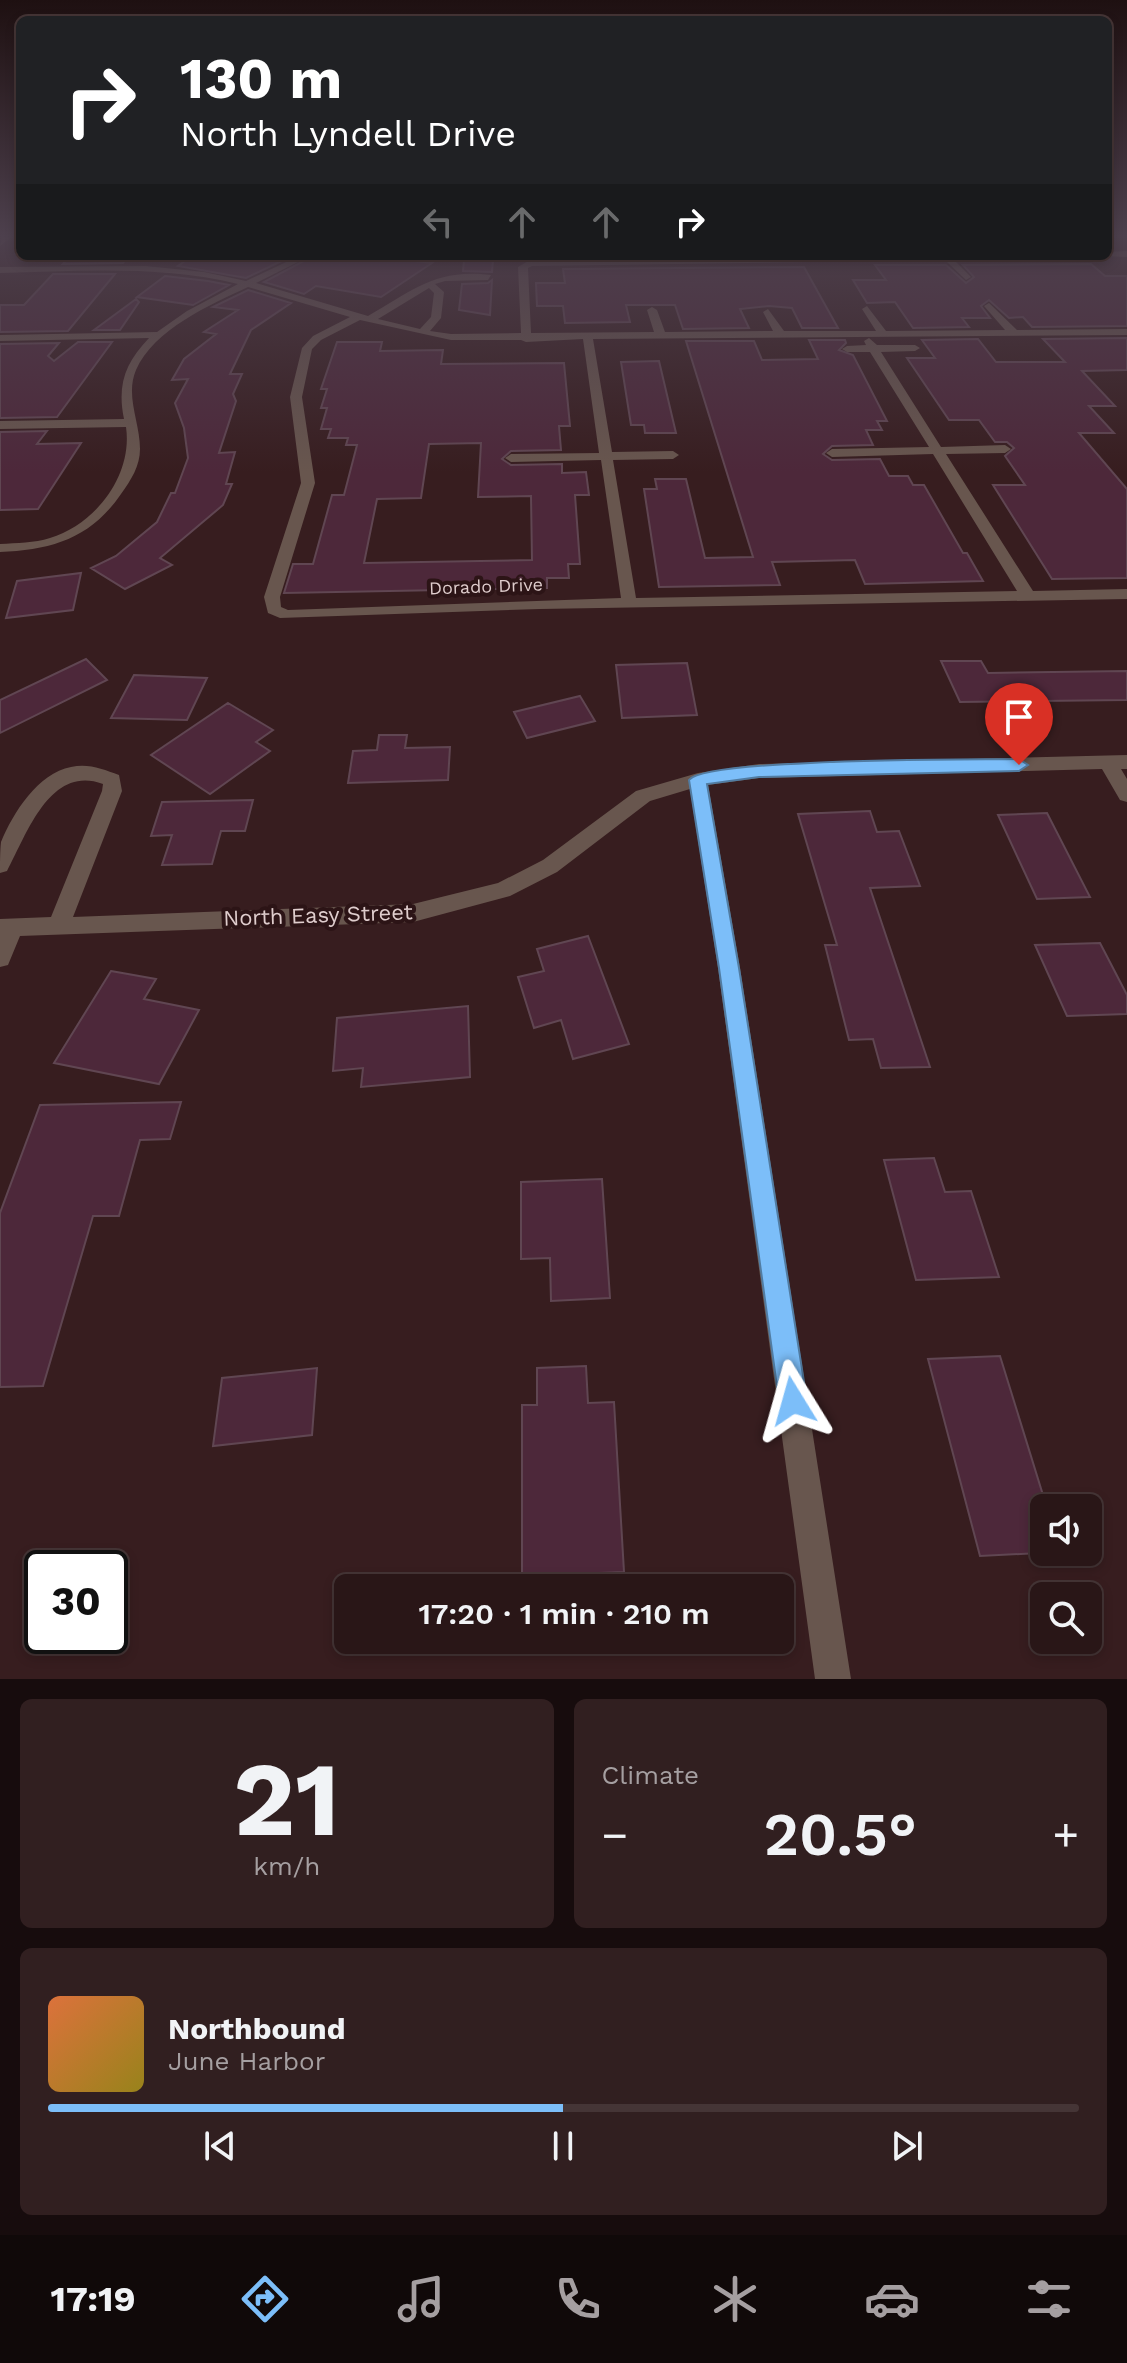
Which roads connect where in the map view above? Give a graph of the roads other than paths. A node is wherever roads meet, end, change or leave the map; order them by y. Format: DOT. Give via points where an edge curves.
graph roads {
  1 [pos="188,315"];
  2 [pos="350,315"];
  3 [pos="369,315"];
  4 [pos="436,315"];
  5 [pos="525,315"];
  6 [pos="654,315"];
  7 [pos="770,315"];
  8 [pos="871,315"];
  9 [pos="998,315"];
  10 [pos="362,319"];
  11 [pos="337,328"];
  12 [pos="1127,332"];
  13 [pos="422,333"];
  14 [pos="1014,333"];
  15 [pos="363,334"];
  16 [pos="158,335"];
  17 [pos="865,335"];
  18 [pos="884,335"];
  19 [pos="781,336"];
  20 [pos="661,337"];
  21 [pos="0,338"];
  22 [pos="526,339"];
  23 [pos="1127,344"];
  24 [pos="414,345"];
  25 [pos="1097,345"];
  26 [pos="589,348"];
  27 [pos="933,348"];
  28 [pos="842,349"];
  29 [pos="874,349"];
  30 [pos="457,350"];
  31 [pos="129,423"];
  32 [pos="0,425"];
  33 [pos="1005,449"];
  34 [pos="938,451"];
  35 [pos="832,453"];
  36 [pos="673,455"];
  37 [pos="607,456"];
  38 [pos="511,458"];
  39 [pos="0,548"];
  40 [pos="1127,594"];
  41 [pos="1028,596"];
  42 [pos="629,602"];
  43 [pos="1118,762"];
  44 [pos="698,780"];
  45 [pos="1127,795"];
  46 [pos="0,865"];
  47 [pos="59,924"];
  48 [pos="7,927"];
  49 [pos="0,958"];
  50 [pos="833,1679"];
  1 -- 16 [label="street"];
  2 -- 10 [label="street"];
  3 -- 10 [label="street, Dorado Drive"];
  4 -- 13 [label="street"];
  5 -- 22 [label="street"];
  6 -- 20 [label="street"];
  7 -- 19 [label="street"];
  8 -- 18 [label="street"];
  9 -- 14 [label="street"];
  10 -- 11 [label="street, Dorado Drive"];
  10 -- 13 [label="street"];
  11 -- 15 [label="street"];
  11 -- 42 [label="street, Dorado Drive" via="307,348 296,397 308,483 272,597 274,610 286,615"];
  12 -- 14 [label="street"];
  13 -- 22 [label="street"];
  14 -- 18 [label="street"];
  16 -- 21 [label="street"];
  16 -- 31 [label="street" via="129,376"];
  17 -- 18 [label="street"];
  17 -- 19 [label="street"];
  17 -- 29 [label="street"];
  19 -- 20 [label="street"];
  20 -- 26 [label="street"];
  22 -- 26 [label="street"];
  23 -- 25 [label="street"];
  24 -- 30 [label="street"];
  26 -- 37 [label="street"];
  27 -- 29 [label="street"];
  28 -- 29 [label="street"];
  29 -- 34 [label="street"];
  31 -- 32 [label="street"];
  31 -- 39 [label="street" via="134,448 130,471 101,514 74,535"];
  33 -- 34 [label="street"];
  34 -- 35 [label="street"];
  34 -- 41 [label="street"];
  36 -- 37 [label="street"];
  37 -- 38 [label="street"];
  37 -- 42 [label="street"];
  40 -- 41 [label="street, Dorado Drive"];
  41 -- 42 [label="street, Dorado Drive"];
  43 -- 44 [label="street, North Easy Street" via="759,771"];
  43 -- 45 [label="street"];
  44 -- 47 [label="street, North Easy Street" via="643,796 550,866 503,890 452,905 376,915"];
  44 -- 50 [label="street"];
  46 -- 47 [label="street" via="47,785 78,773 99,773 112,780"];
  47 -- 48 [label="street, North Easy Street"];
  48 -- 49 [label="street"];
}
